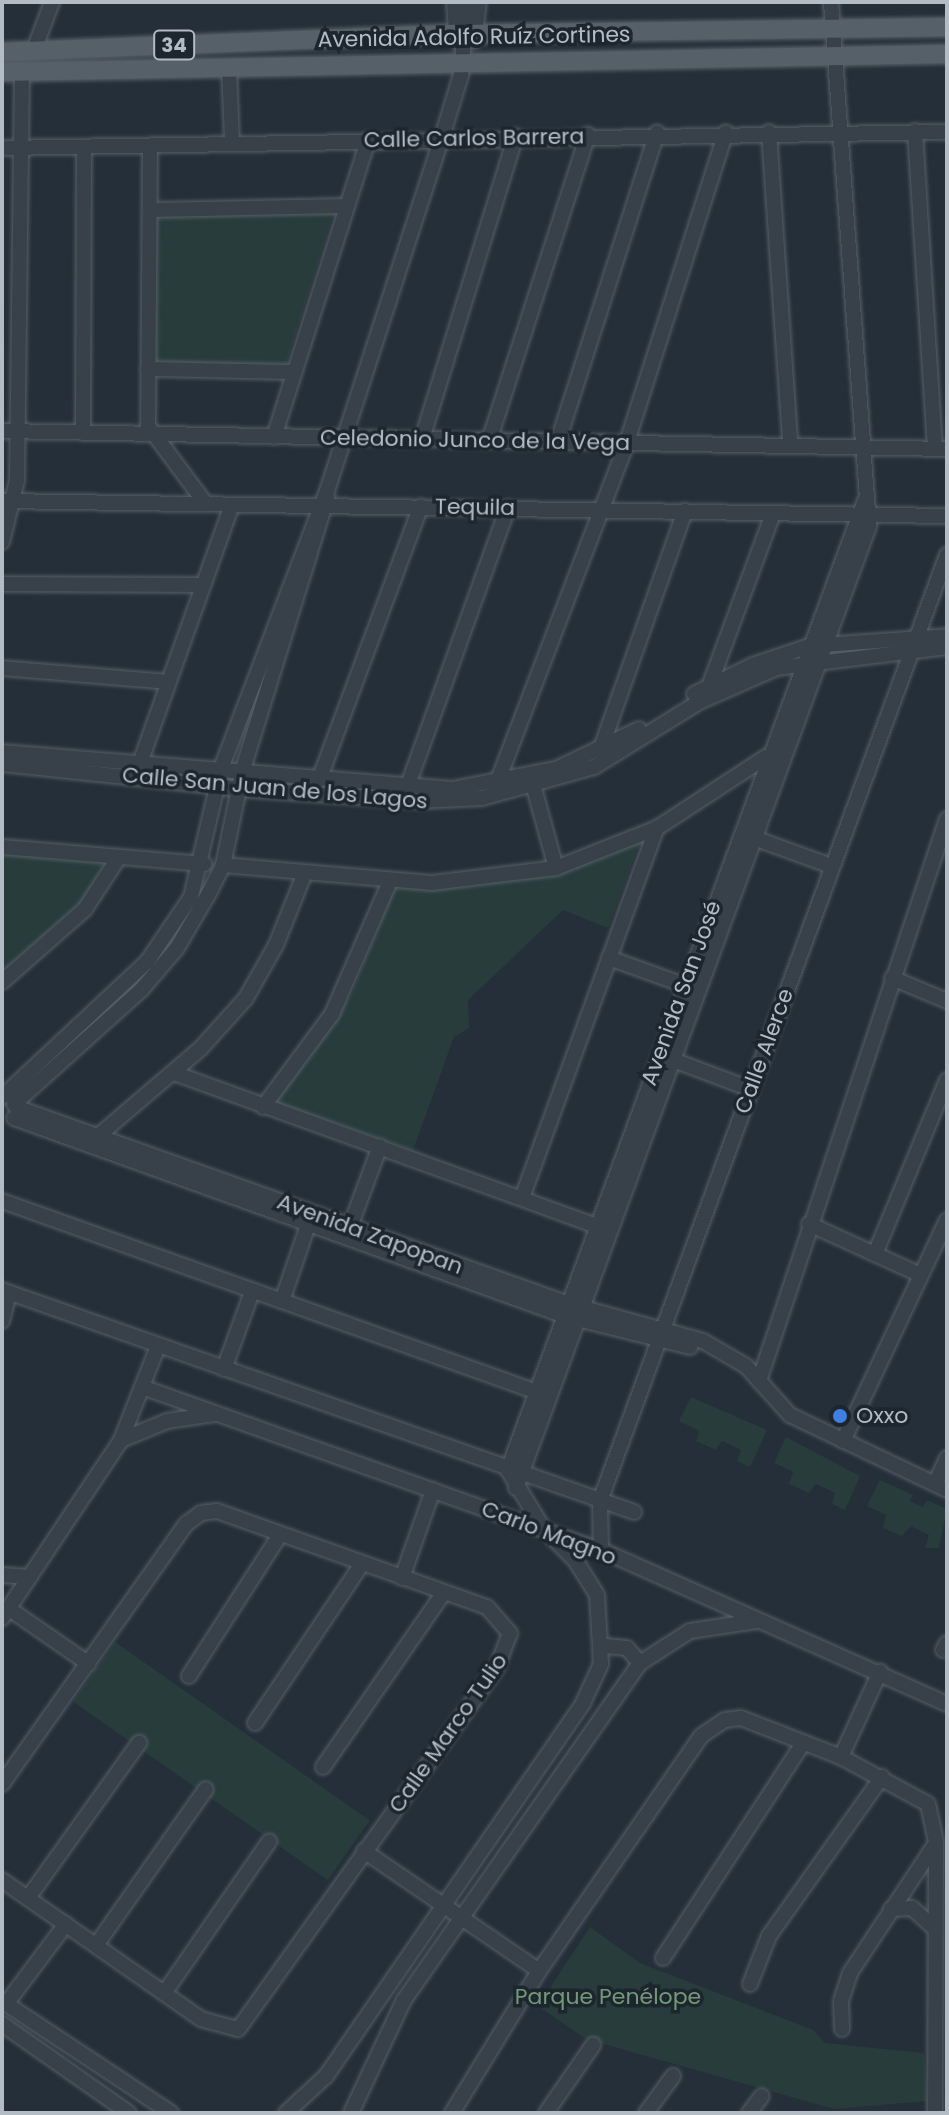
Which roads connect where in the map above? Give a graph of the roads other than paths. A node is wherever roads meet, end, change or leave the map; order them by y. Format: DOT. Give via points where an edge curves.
graph roads {
  1 [pos="52,2"];
  2 [pos="454,2"];
  3 [pos="467,2"];
  4 [pos="479,2"];
  5 [pos="831,2"];
  6 [pos="947,27"];
  7 [pos="835,29"];
  8 [pos="466,34"];
  9 [pos="34,50"];
  10 [pos="2,52"];
  11 [pos="838,52"];
  12 [pos="947,54"];
  13 [pos="463,61"];
  14 [pos="229,67"];
  15 [pos="2,72"];
  16 [pos="22,72"];
  17 [pos="842,131"];
  18 [pos="915,131"];
  19 [pos="726,132"];
  20 [pos="769,132"];
  21 [pos="947,132"];
  22 [pos="657,133"];
  23 [pos="588,135"];
  24 [pos="516,136"];
  25 [pos="442,137"];
  26 [pos="368,140"];
  27 [pos="232,142"];
  28 [pos="150,146"];
  29 [pos="19,147"];
  30 [pos="2,148"];
  31 [pos="84,148"];
  32 [pos="347,206"];
  33 [pos="150,210"];
  34 [pos="148,369"];
  35 [pos="294,372"];
  36 [pos="2,431"];
  37 [pos="18,431"];
  38 [pos="83,433"];
  39 [pos="150,435"];
  40 [pos="274,437"];
  41 [pos="345,438"];
  42 [pos="422,439"];
  43 [pos="489,441"];
  44 [pos="558,441"];
  45 [pos="627,442"];
  46 [pos="790,444"];
  47 [pos="862,446"];
  48 [pos="941,448"];
  49 [pos="8,501"];
  50 [pos="324,501"];
  51 [pos="206,504"];
  52 [pos="232,505"];
  53 [pos="421,506"];
  54 [pos="508,508"];
  55 [pos="600,510"];
  56 [pos="685,511"];
  57 [pos="773,514"];
  58 [pos="863,515"];
  59 [pos="947,516"];
  60 [pos="2,542"];
  61 [pos="947,555"];
  62 [pos="2,584"];
  63 [pos="203,585"];
  64 [pos="947,636"];
  65 [pos="830,643"];
  66 [pos="914,644"];
  67 [pos="809,646"];
  68 [pos="947,647"];
  69 [pos="822,665"];
  70 [pos="802,667"];
  71 [pos="2,668"];
  72 [pos="168,682"];
  73 [pos="710,684"];
  74 [pos="600,751"];
  75 [pos="2,752"];
  76 [pos="766,757"];
  77 [pos="140,763"];
  78 [pos="2,764"];
  79 [pos="222,766"];
  80 [pos="243,769"];
  81 [pos="319,780"];
  82 [pos="497,783"];
  83 [pos="218,786"];
  84 [pos="407,788"];
  85 [pos="534,788"];
  86 [pos="238,789"];
  87 [pos="947,819"];
  88 [pos="657,828"];
  89 [pos="754,838"];
  90 [pos="2,847"];
  91 [pos="119,857"];
  92 [pos="204,864"];
  93 [pos="223,865"];
  94 [pos="831,866"];
  95 [pos="556,868"];
  96 [pos="304,875"];
  97 [pos="390,881"];
  98 [pos="722,904"];
  99 [pos="609,958"];
  100 [pos="892,978"];
  101 [pos="2,982"];
  102 [pos="684,985"];
  103 [pos="947,1001"];
  104 [pos="673,1060"];
  105 [pos="174,1073"];
  106 [pos="947,1080"];
  107 [pos="750,1089"];
  108 [pos="263,1107"];
  109 [pos="8,1108"];
  110 [pos="98,1136"];
  111 [pos="380,1146"];
  112 [pos="522,1198"];
  113 [pos="2,1201"];
  114 [pos="947,1220"];
  115 [pos="809,1224"];
  116 [pos="308,1225"];
  117 [pos="596,1226"];
  118 [pos="350,1227"];
  119 [pos="943,1241"];
  120 [pos="875,1254"];
  121 [pos="921,1275"];
  122 [pos="6,1291"];
  123 [pos="252,1292"];
  124 [pos="282,1301"];
  125 [pos="573,1312"];
  126 [pos="2,1321"];
  127 [pos="661,1334"];
  128 [pos="158,1346"];
  129 [pos="224,1369"];
  130 [pos="759,1381"];
  131 [pos="142,1387"];
  132 [pos="537,1392"];
  133 [pos="223,1414"];
  134 [pos="121,1440"];
  135 [pos="843,1441"];
  136 [pos="947,1458"];
  137 [pos="515,1477"];
  138 [pos="941,1487"];
  139 [pos="433,1490"];
  140 [pos="600,1501"];
  141 [pos="634,1512"];
  142 [pos="543,1528"];
  143 [pos="280,1535"];
  144 [pos="601,1550"];
  145 [pos="361,1565"];
  146 [pos="2,1575"];
  147 [pos="30,1577"];
  148 [pos="402,1578"];
  149 [pos="443,1594"];
  150 [pos="5,1613"];
  151 [pos="759,1621"];
  152 [pos="605,1646"];
  153 [pos="640,1663"];
  154 [pos="89,1664"];
  155 [pos="880,1672"];
  156 [pos="189,1676"];
  157 [pos="947,1704"];
  158 [pos="255,1723"];
  159 [pos="139,1743"];
  160 [pos="803,1743"];
  161 [pos="841,1757"];
  162 [pos="323,1767"];
  163 [pos="882,1777"];
  164 [pos="2,1784"];
  165 [pos="206,1789"];
  166 [pos="269,1842"];
  167 [pos="936,1843"];
  168 [pos="364,1851"];
  169 [pos="2,1880"];
  170 [pos="28,1898"];
  171 [pos="441,1905"];
  172 [pos="891,1909"];
  173 [pos="458,1917"];
  174 [pos="66,1924"];
  175 [pos="933,1927"];
  176 [pos="97,1944"];
  177 [pos="663,1958"];
  178 [pos="539,1971"];
  179 [pos="750,1984"];
  180 [pos="165,1992"];
  181 [pos="4,2002"];
  182 [pos="2,2024"];
  183 [pos="842,2029"];
  184 [pos="593,2045"];
  185 [pos="941,2064"];
  186 [pos="673,2076"];
  187 [pos="762,2096"];
  188 [pos="293,2112"];
  189 [pos="129,2113"];
  190 [pos="171,2113"];
  191 [pos="351,2113"];
  192 [pos="452,2113"];
  193 [pos="546,2113"];
  194 [pos="646,2113"];
  195 [pos="749,2113"];
  196 [pos="935,2113"];
  1 -- 9 [label="street"];
  2 -- 8 [label="street"];
  3 -- 8 [label="street"];
  4 -- 8 [label="street"];
  5 -- 7 [label="street, Avenida San José"];
  6 -- 7 [label="main road, Avenida Adolfo Ruíz Cortines / 34"];
  7 -- 8 [label="main road, Avenida Adolfo Ruíz Cortines / 34"];
  7 -- 11 [label="street, Avenida San José"];
  8 -- 9 [label="main road, Avenida Adolfo Ruíz Cortines / 34"];
  8 -- 13 [label="street"];
  9 -- 10 [label="main road, Avenida Adolfo Ruíz Cortines / 34"];
  11 -- 12 [label="main road, Avenida Adolfo Ruíz Cortines / 34"];
  11 -- 13 [label="main road, Avenida Adolfo Ruíz Cortines / 34"];
  11 -- 17 [label="street, Avenida San José"];
  13 -- 14 [label="main road, Avenida Adolfo Ruíz Cortines / 34"];
  13 -- 25 [label="street"];
  14 -- 16 [label="main road, Avenida Adolfo Ruíz Cortines / 34"];
  14 -- 27 [label="street"];
  15 -- 16 [label="main road, Avenida Adolfo Ruíz Cortines / 34"];
  16 -- 29 [label="street"];
  17 -- 18 [label="street, Calle Carlos Barrera"];
  17 -- 20 [label="street, Calle Carlos Barrera"];
  17 -- 47 [label="street, Avenida San José"];
  18 -- 21 [label="street, Calle Carlos Barrera"];
  18 -- 48 [label="street"];
  19 -- 20 [label="street, Calle Carlos Barrera"];
  19 -- 22 [label="street, Calle Carlos Barrera"];
  19 -- 45 [label="street"];
  20 -- 46 [label="street"];
  22 -- 23 [label="street, Calle Carlos Barrera"];
  22 -- 44 [label="street"];
  23 -- 24 [label="street, Calle Carlos Barrera"];
  23 -- 43 [label="street"];
  24 -- 25 [label="street, Calle Carlos Barrera"];
  24 -- 42 [label="street"];
  25 -- 26 [label="street, Calle Carlos Barrera"];
  25 -- 41 [label="street"];
  26 -- 27 [label="street, Calle Carlos Barrera"];
  26 -- 32 [label="street"];
  27 -- 28 [label="street, Calle Carlos Barrera"];
  28 -- 31 [label="street, Calle Carlos Barrera"];
  28 -- 33 [label="street"];
  29 -- 30 [label="street, Calle Carlos Barrera"];
  29 -- 31 [label="street, Calle Carlos Barrera"];
  29 -- 37 [label="street"];
  31 -- 38 [label="street"];
  32 -- 33 [label="street"];
  32 -- 35 [label="street"];
  33 -- 34 [label="street"];
  34 -- 35 [label="street"];
  34 -- 39 [label="street"];
  35 -- 40 [label="street"];
  36 -- 37 [label="street, Celedonio Junco de la Vega"];
  37 -- 38 [label="street, Celedonio Junco de la Vega"];
  37 -- 49 [label="street"];
  38 -- 39 [label="street, Celedonio Junco de la Vega"];
  39 -- 40 [label="street, Celedonio Junco de la Vega"];
  39 -- 51 [label="street"];
  40 -- 41 [label="street, Celedonio Junco de la Vega"];
  41 -- 42 [label="street, Celedonio Junco de la Vega"];
  41 -- 50 [label="street"];
  42 -- 43 [label="street, Celedonio Junco de la Vega"];
  43 -- 44 [label="street, Celedonio Junco de la Vega"];
  44 -- 45 [label="street, Celedonio Junco de la Vega"];
  45 -- 46 [label="street, Celedonio Junco de la Vega"];
  45 -- 55 [label="street"];
  46 -- 47 [label="street, Celedonio Junco de la Vega"];
  47 -- 48 [label="street, Celedonio Junco de la Vega"];
  47 -- 58 [label="street, Avenida San José"];
  49 -- 51 [label="street, Tequila"];
  49 -- 60 [label="street"];
  50 -- 52 [label="street, Tequila"];
  50 -- 53 [label="street, Tequila"];
  50 -- 79 [label="street"];
  50 -- 80 [label="street"];
  51 -- 52 [label="street, Tequila"];
  52 -- 63 [label="street"];
  53 -- 54 [label="street, Tequila"];
  53 -- 81 [label="street"];
  54 -- 55 [label="street, Tequila"];
  54 -- 84 [label="street"];
  55 -- 56 [label="street, Tequila"];
  55 -- 82 [label="street"];
  56 -- 57 [label="street, Tequila"];
  56 -- 74 [label="street"];
  57 -- 58 [label="street, Tequila"];
  57 -- 73 [label="street"];
  58 -- 59 [label="street, Tequila"];
  58 -- 65 [label="street, Avenida San José"];
  58 -- 67 [label="street, Avenida San José"];
  61 -- 66 [label="street, Calle Alerce"];
  62 -- 63 [label="street"];
  63 -- 72 [label="street"];
  64 -- 66 [label="street, Calle San Juan de los Lagos"];
  65 -- 66 [label="street, Calle San Juan de los Lagos"];
  65 -- 67 [label="street, Calle San Juan de los Lagos"];
  65 -- 69 [label="street, Avenida San José"];
  66 -- 68 [label="street, Calle San Juan de los Lagos"];
  66 -- 69 [label="street, Calle San Juan de los Lagos"];
  66 -- 94 [label="street, Calle Alerce"];
  67 -- 70 [label="street, Avenida San José"];
  67 -- 73 [label="street, Calle San Juan de los Lagos"];
  69 -- 70 [label="street, Calle San Juan de los Lagos"];
  69 -- 89 [label="street, Avenida San José"];
  70 -- 76 [label="street, Avenida San José"];
  70 -- 85 [label="street, Calle San Juan de los Lagos" via="777,668 720,691 594,767"];
  71 -- 72 [label="street"];
  72 -- 77 [label="street"];
  73 -- 74 [label="street, Calle San Juan de los Lagos"];
  74 -- 82 [label="street, Calle San Juan de los Lagos"];
  75 -- 77 [label="street, Calle San Juan de los Lagos"];
  76 -- 88 [label="street"];
  76 -- 98 [label="street, Avenida San José"];
  77 -- 79 [label="street, Calle San Juan de los Lagos"];
  78 -- 83 [label="street, Calle San Juan de los Lagos"];
  79 -- 80 [label="street, Calle San Juan de los Lagos"];
  79 -- 83 [label="street"];
  80 -- 81 [label="street, Calle San Juan de los Lagos"];
  80 -- 86 [label="street"];
  81 -- 84 [label="street, Calle San Juan de los Lagos"];
  82 -- 84 [label="street, Calle San Juan de los Lagos"];
  83 -- 86 [label="street, Calle San Juan de los Lagos"];
  83 -- 92 [label="street"];
  85 -- 86 [label="street, Calle San Juan de los Lagos" via="450,801"];
  85 -- 95 [label="street"];
  86 -- 93 [label="street"];
  87 -- 100 [label="street"];
  88 -- 95 [label="street"];
  88 -- 99 [label="street"];
  89 -- 94 [label="street"];
  89 -- 98 [label="street, Avenida San José"];
  90 -- 91 [label="street"];
  91 -- 92 [label="street"];
  91 -- 101 [label="street" via="85,909"];
  92 -- 109 [label="street" via="181,916 147,962"];
  93 -- 96 [label="street"];
  93 -- 109 [label="street" via="159,969"];
  94 -- 107 [label="street, Calle Alerce"];
  95 -- 97 [label="street" via="469,882"];
  96 -- 97 [label="street"];
  96 -- 105 [label="street" via="276,945 246,998"];
  97 -- 108 [label="street" via="332,1014"];
  98 -- 102 [label="street, Avenida San José"];
  98 -- 104 [label="street, Avenida San José"];
  99 -- 102 [label="street"];
  99 -- 112 [label="street"];
  100 -- 103 [label="street"];
  100 -- 115 [label="street"];
  102 -- 117 [label="street, Avenida San José"];
  104 -- 107 [label="street"];
  104 -- 125 [label="street, Avenida San José"];
  105 -- 108 [label="street"];
  105 -- 110 [label="street"];
  106 -- 120 [label="street"];
  107 -- 127 [label="street, Calle Alerce"];
  108 -- 111 [label="street"];
  109 -- 110 [label="street, Avenida Zapopan"];
  109 -- 116 [label="street, Avenida Zapopan"];
  110 -- 118 [label="street, Avenida Zapopan"];
  111 -- 112 [label="street"];
  111 -- 118 [label="street"];
  112 -- 117 [label="street"];
  113 -- 123 [label="street"];
  114 -- 119 [label="street"];
  115 -- 120 [label="street"];
  115 -- 130 [label="street"];
  116 -- 124 [label="street"];
  116 -- 125 [label="street, Avenida Zapopan"];
  117 -- 125 [label="street, Avenida San José"];
  118 -- 125 [label="street, Avenida Zapopan"];
  119 -- 121 [label="street"];
  120 -- 121 [label="street"];
  121 -- 135 [label="street"];
  122 -- 126 [label="street"];
  122 -- 128 [label="street"];
  123 -- 124 [label="street"];
  123 -- 129 [label="street"];
  124 -- 132 [label="street"];
  125 -- 127 [label="street, Avenida Zapopan"];
  125 -- 132 [label="street, Avenida San José"];
  125 -- 137 [label="street, Avenida San José"];
  127 -- 130 [label="street, Avenida Zapopan" via="726,1353"];
  127 -- 140 [label="street, Calle Alerce"];
  128 -- 129 [label="street"];
  128 -- 131 [label="street"];
  129 -- 137 [label="street"];
  130 -- 135 [label="street, Avenida Zapopan" via="790,1415"];
  131 -- 133 [label="street, Carlo Magno"];
  131 -- 134 [label="street"];
  132 -- 137 [label="street, Avenida San José"];
  133 -- 134 [label="street" via="186,1416"];
  133 -- 139 [label="street, Carlo Magno"];
  134 -- 147 [label="street"];
  135 -- 138 [label="street, Avenida Zapopan"];
  136 -- 138 [label="street"];
  137 -- 140 [label="street"];
  137 -- 142 [label="street"];
  139 -- 142 [label="street, Carlo Magno"];
  139 -- 148 [label="street"];
  140 -- 141 [label="street"];
  140 -- 144 [label="street, Calle Alerce"];
  142 -- 144 [label="street, Carlo Magno"];
  142 -- 152 [label="street" via="576,1561 597,1595"];
  143 -- 145 [label="street, Calle Marco Tulio"];
  143 -- 154 [label="street, Calle Marco Tulio" via="217,1511 193,1517"];
  143 -- 156 [label="street"];
  144 -- 151 [label="street, Carlo Magno"];
  145 -- 148 [label="street, Calle Marco Tulio"];
  145 -- 158 [label="street"];
  146 -- 147 [label="street"];
  147 -- 150 [label="street"];
  148 -- 149 [label="street, Calle Marco Tulio"];
  149 -- 162 [label="street"];
  149 -- 168 [label="street, Calle Marco Tulio" via="500,1615 509,1644"];
  150 -- 154 [label="street"];
  151 -- 153 [label="street" via="690,1631"];
  151 -- 155 [label="street, Carlo Magno"];
  152 -- 153 [label="street" via="627,1648"];
  152 -- 171 [label="street" via="583,1703"];
  153 -- 173 [label="street"];
  154 -- 164 [label="street"];
  155 -- 157 [label="street, Carlo Magno"];
  155 -- 161 [label="street"];
  159 -- 170 [label="street"];
  160 -- 161 [label="street"];
  160 -- 177 [label="street"];
  160 -- 178 [label="street" via="754,1721 725,1720 701,1736"];
  161 -- 163 [label="street"];
  163 -- 167 [label="street" via="928,1804"];
  163 -- 179 [label="street" via="769,1936"];
  165 -- 176 [label="street"];
  166 -- 180 [label="street"];
  167 -- 172 [label="street"];
  167 -- 175 [label="street"];
  168 -- 171 [label="street"];
  168 -- 180 [label="street, Calle Marco Tulio" via="252,2015 231,2031 211,2025"];
  169 -- 170 [label="street"];
  170 -- 174 [label="street"];
  171 -- 173 [label="street"];
  171 -- 188 [label="street" via="326,2076"];
  172 -- 175 [label="street" via="912,1908"];
  172 -- 183 [label="street" via="844,1986"];
  173 -- 178 [label="street"];
  173 -- 191 [label="street" via="387,2028"];
  174 -- 176 [label="street"];
  174 -- 181 [label="street"];
  175 -- 185 [label="street"];
  176 -- 180 [label="street"];
  178 -- 192 [label="street"];
  181 -- 190 [label="street"];
  182 -- 189 [label="street"];
  184 -- 193 [label="street"];
  185 -- 196 [label="street"];
  186 -- 194 [label="street"];
  187 -- 195 [label="street"];
}
